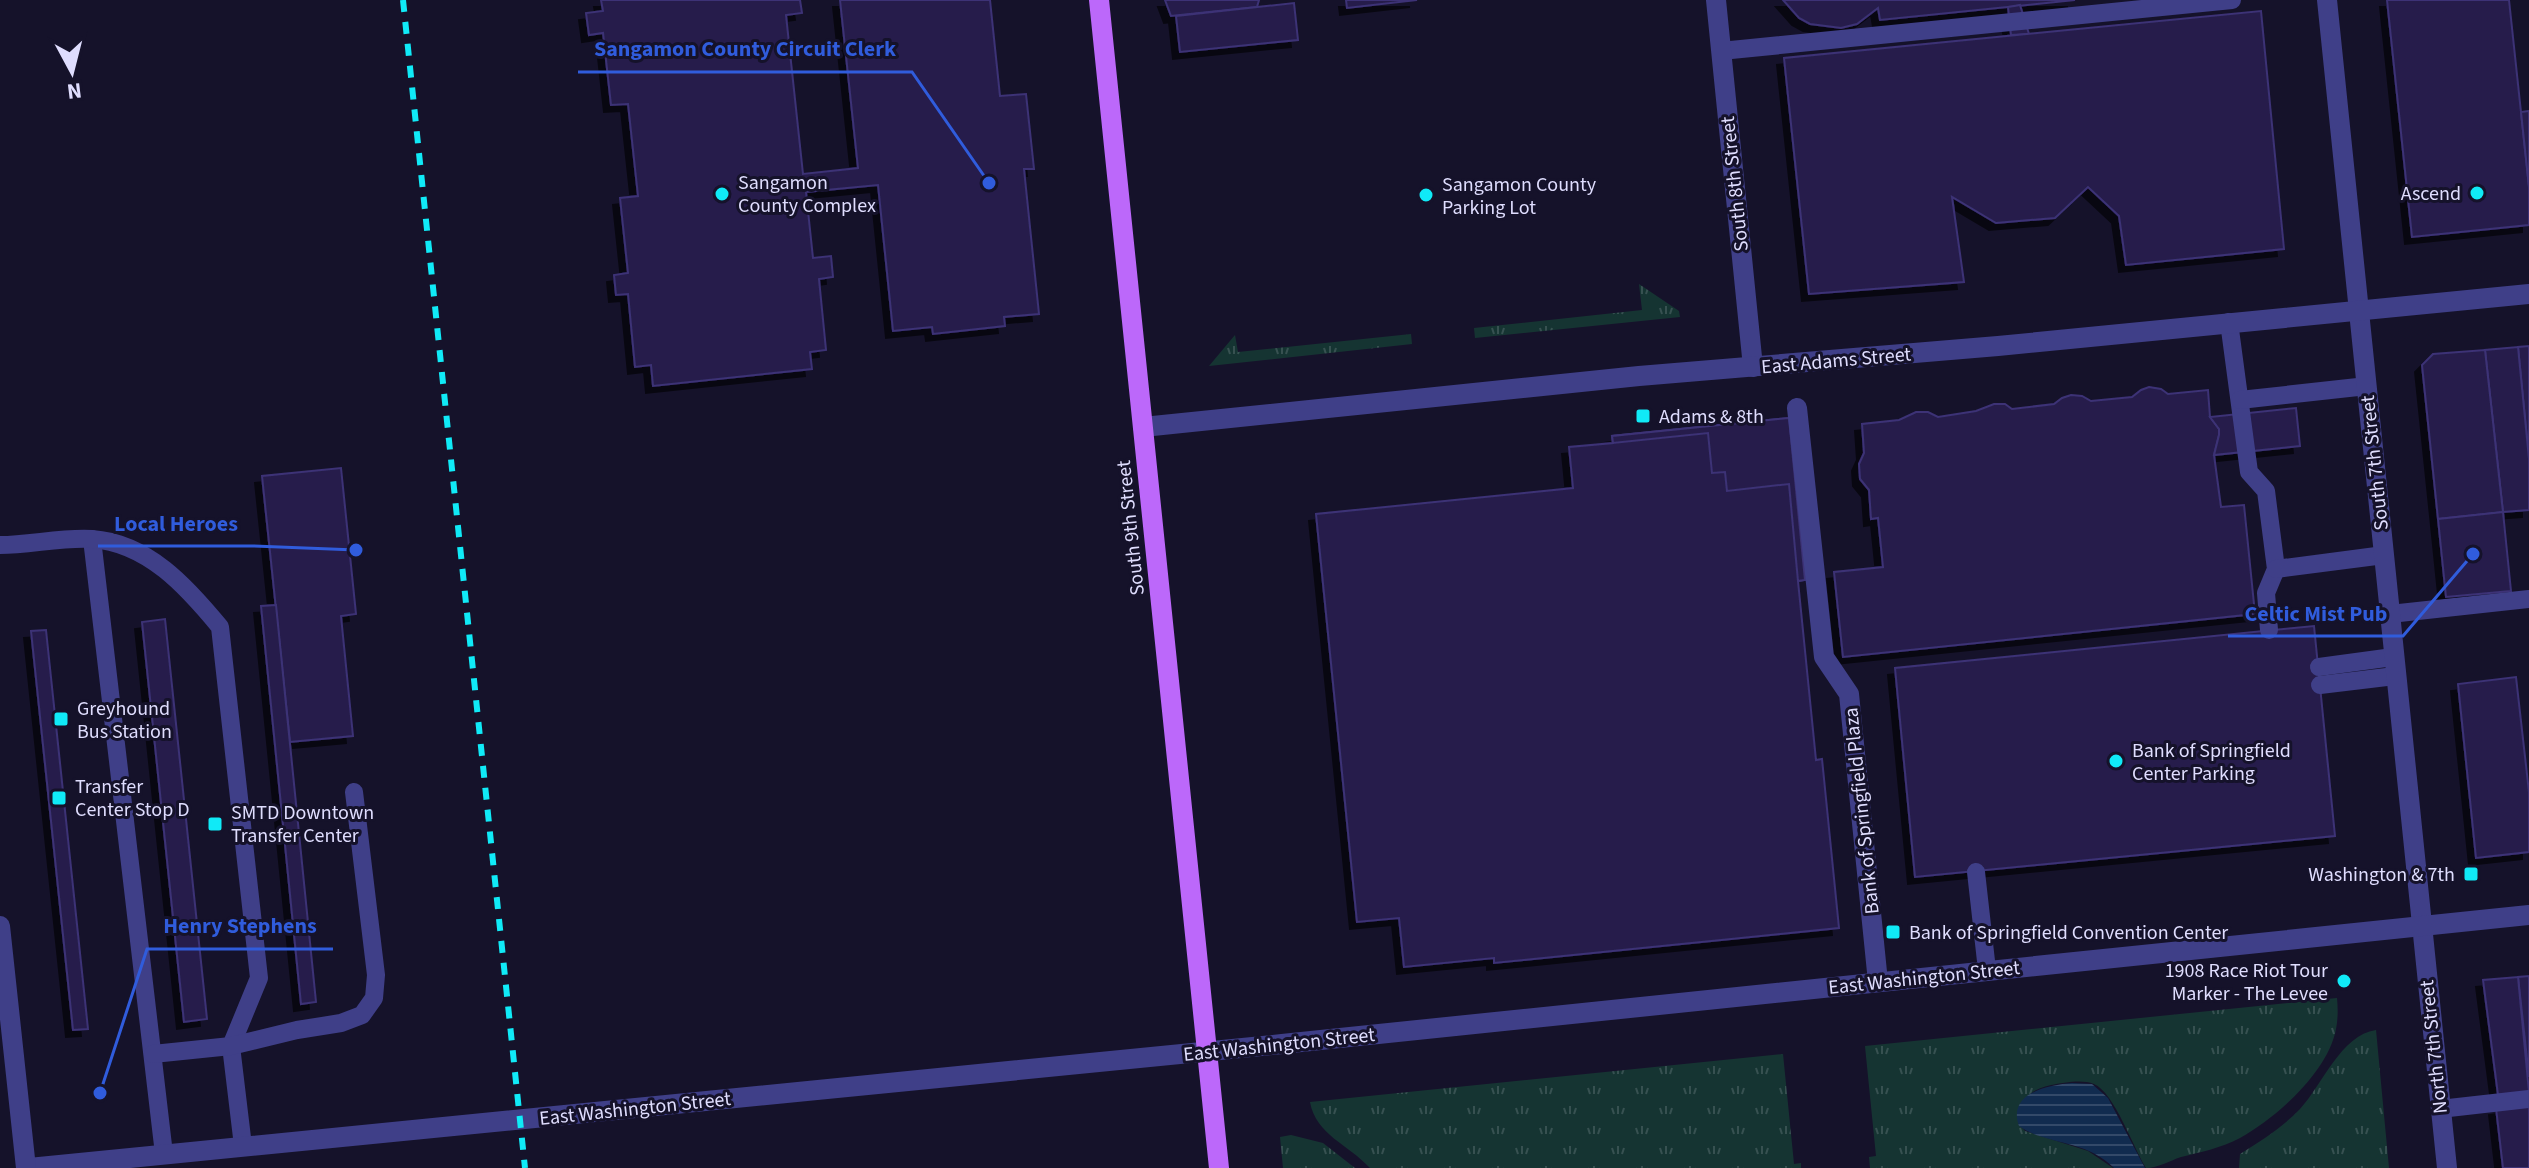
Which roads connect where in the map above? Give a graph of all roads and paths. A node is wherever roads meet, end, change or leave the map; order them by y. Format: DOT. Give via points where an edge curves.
graph roads {
  1 [pos="1099,0"];
  2 [pos="1716,0"];
  3 [pos="2232,0"];
  4 [pos="2327,0"];
  5 [pos="1721,51"];
  6 [pos="2529,294"];
  7 [pos="2358,311"];
  8 [pos="2229,322"];
  9 [pos="1753,367"];
  10 [pos="2367,386"];
  11 [pos="2240,400"];
  12 [pos="1797,408"];
  13 [pos="1143,427"];
  14 [pos="92,539"];
  15 [pos="0,545"];
  16 [pos="2384,555"];
  17 [pos="2276,569"];
  18 [pos="2529,599"];
  19 [pos="2390,614"];
  20 [pos="2269,630"];
  21 [pos="2394,666"];
  22 [pos="2320,676"];
  23 [pos="354,792"];
  24 [pos="1976,872"];
  25 [pos="2529,915"];
  26 [pos="0,926"];
  27 [pos="2421,926"];
  28 [pos="1987,970"];
  29 [pos="1878,982"];
  30 [pos="231,1046"];
  31 [pos="1206,1051"];
  32 [pos="153,1054"];
  33 [pos="2529,1099"];
  34 [pos="2440,1109"];
  35 [pos="243,1146"];
  36 [pos="164,1154"];
  37 [pos="28,1168"];
  38 [pos="1219,1168"];
  39 [pos="2447,1168"];
  1 -- 13 [label="main road, South 9th Street"];
  2 -- 5 [label="street, South 8th Street"];
  3 -- 5 [label="lane"];
  4 -- 7 [label="street, South 7th Street"];
  5 -- 9 [label="street, South 8th Street"];
  6 -- 7 [label="street, East Adams Street"];
  7 -- 8 [label="street, East Adams Street"];
  7 -- 10 [label="street, South 7th Street"];
  8 -- 9 [label="street, East Adams Street"];
  8 -- 11 [label="lane"];
  9 -- 13 [label="street, East Adams Street"];
  10 -- 11 [label="lane"];
  10 -- 16 [label="street, South 7th Street"];
  11 -- 17 [label="lane" via="2249,472 2266,491"];
  12 -- 29 [label="street, Bank of Springfield Plaza" via="1824,657 1849,694"];
  13 -- 31 [label="main road, South 9th Street"];
  14 -- 15 [label="lane"];
  14 -- 30 [label="lane" via="122,544 168,571 220,627 259,978"];
  14 -- 32 [label="lane"];
  16 -- 17 [label="lane"];
  16 -- 19 [label="street, South 7th Street"];
  17 -- 20 [label="lane" via="2266,593"];
  18 -- 19 [label="lane"];
  19 -- 21 [label="street, South 7th Street"];
  21 -- 22 [label="lane"];
  21 -- 27 [label="street, South 7th Street"];
  23 -- 30 [label="lane" via="376,975 374,998 362,1015 341,1023"];
  24 -- 28 [label="lane"];
  25 -- 27 [label="street, East Washington Street"];
  26 -- 37 [label="street"];
  27 -- 28 [label="street, East Washington Street"];
  27 -- 34 [label="street, North 7th Street"];
  28 -- 29 [label="street, East Washington Street"];
  29 -- 31 [label="street, East Washington Street"];
  30 -- 32 [label="lane"];
  30 -- 35 [label="lane"];
  31 -- 35 [label="street, East Washington Street"];
  31 -- 38 [label="main road, South 9th Street"];
  32 -- 36 [label="lane"];
  33 -- 34 [label="lane"];
  34 -- 39 [label="street, North 7th Street"];
  35 -- 36 [label="street, East Washington Street"];
  36 -- 37 [label="street, East Washington Street"];
}
